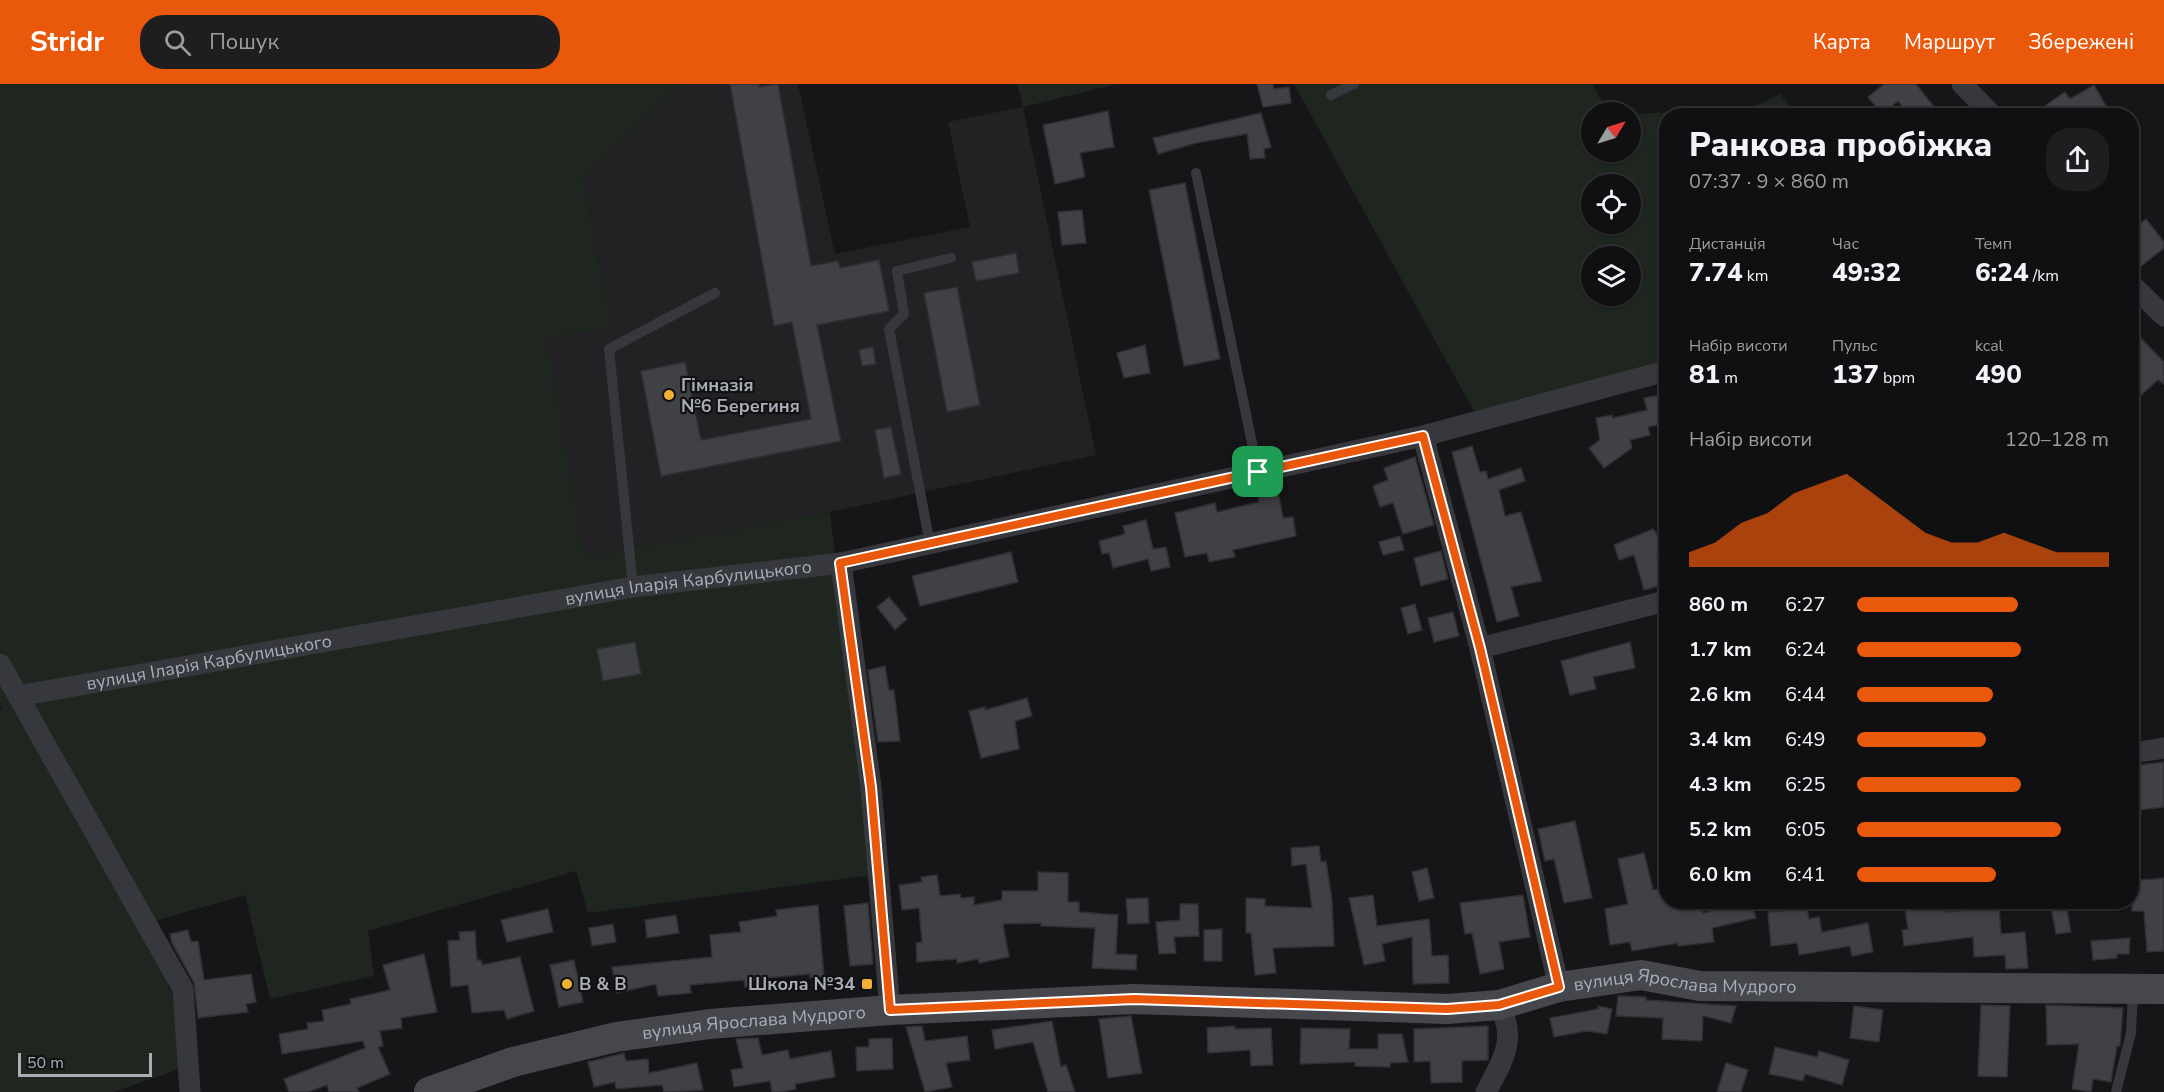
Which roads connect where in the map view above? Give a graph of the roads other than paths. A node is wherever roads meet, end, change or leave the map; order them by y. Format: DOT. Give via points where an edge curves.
graph roads {
  1 [pos="1354,84"];
  2 [pos="1962,84"];
  3 [pos="1331,95"];
  4 [pos="1985,108"];
  5 [pos="1196,173"];
  6 [pos="951,258"];
  7 [pos="715,292"];
  8 [pos="2139,292"];
  9 [pos="2164,316"];
  10 [pos="1659,373"];
  11 [pos="1423,436"];
  12 [pos="1258,472"];
  13 [pos="930,544"];
  14 [pos="840,563"];
  15 [pos="633,587"];
  16 [pos="1659,604"];
  17 [pos="1480,648"];
  18 [pos="0,664"];
  19 [pos="18,696"];
  20 [pos="2164,748"];
  21 [pos="2139,752"];
  22 [pos="1559,987"];
  23 [pos="2133,988"];
  24 [pos="2164,989"];
  25 [pos="1499,1005"];
  26 [pos="890,1010"];
  27 [pos="190,1092"];
  28 [pos="429,1092"];
  29 [pos="1486,1092"];
  30 [pos="2116,1092"];
  1 -- 3 [label="lane"];
  2 -- 4 [label="street"];
  5 -- 12 [label="lane"];
  6 -- 13 [label="lane" via="897,271 904,314 889,329"];
  7 -- 15 [label="lane" via="609,349"];
  8 -- 9 [label="street"];
  10 -- 11 [label="street, вулиця Іларія Карбулицького"];
  11 -- 12 [label="street, вулиця Іларія Карбулицького"];
  11 -- 17 [label="street"];
  12 -- 13 [label="street, вулиця Іларія Карбулицького"];
  13 -- 14 [label="street, вулиця Іларія Карбулицького"];
  14 -- 15 [label="street, вулиця Іларія Карбулицького"];
  14 -- 26 [label="street" via="871,787"];
  15 -- 19 [label="street, вулиця Іларія Карбулицького"];
  16 -- 17 [label="street"];
  17 -- 22 [label="street"];
  18 -- 19 [label="street"];
  19 -- 27 [label="street" via="183,989"];
  20 -- 21 [label="street"];
  22 -- 23 [label="main road, вулиця Ярослава Мудрого" via="1641,975 1700,986"];
  22 -- 25 [label="main road, вулиця Ярослава Мудрого"];
  23 -- 24 [label="main road, вулиця Ярослава Мудрого"];
  23 -- 30 [label="lane" via="2131,1033"];
  25 -- 26 [label="main road, вулиця Ярослава Мудрого" via="1361,1008 1134,999"];
  25 -- 29 [label="street" via="1506,1018 1506,1053"];
  26 -- 28 [label="main road, вулиця Ярослава Мудрого" via="710,1024 616,1037 513,1062"];
}
